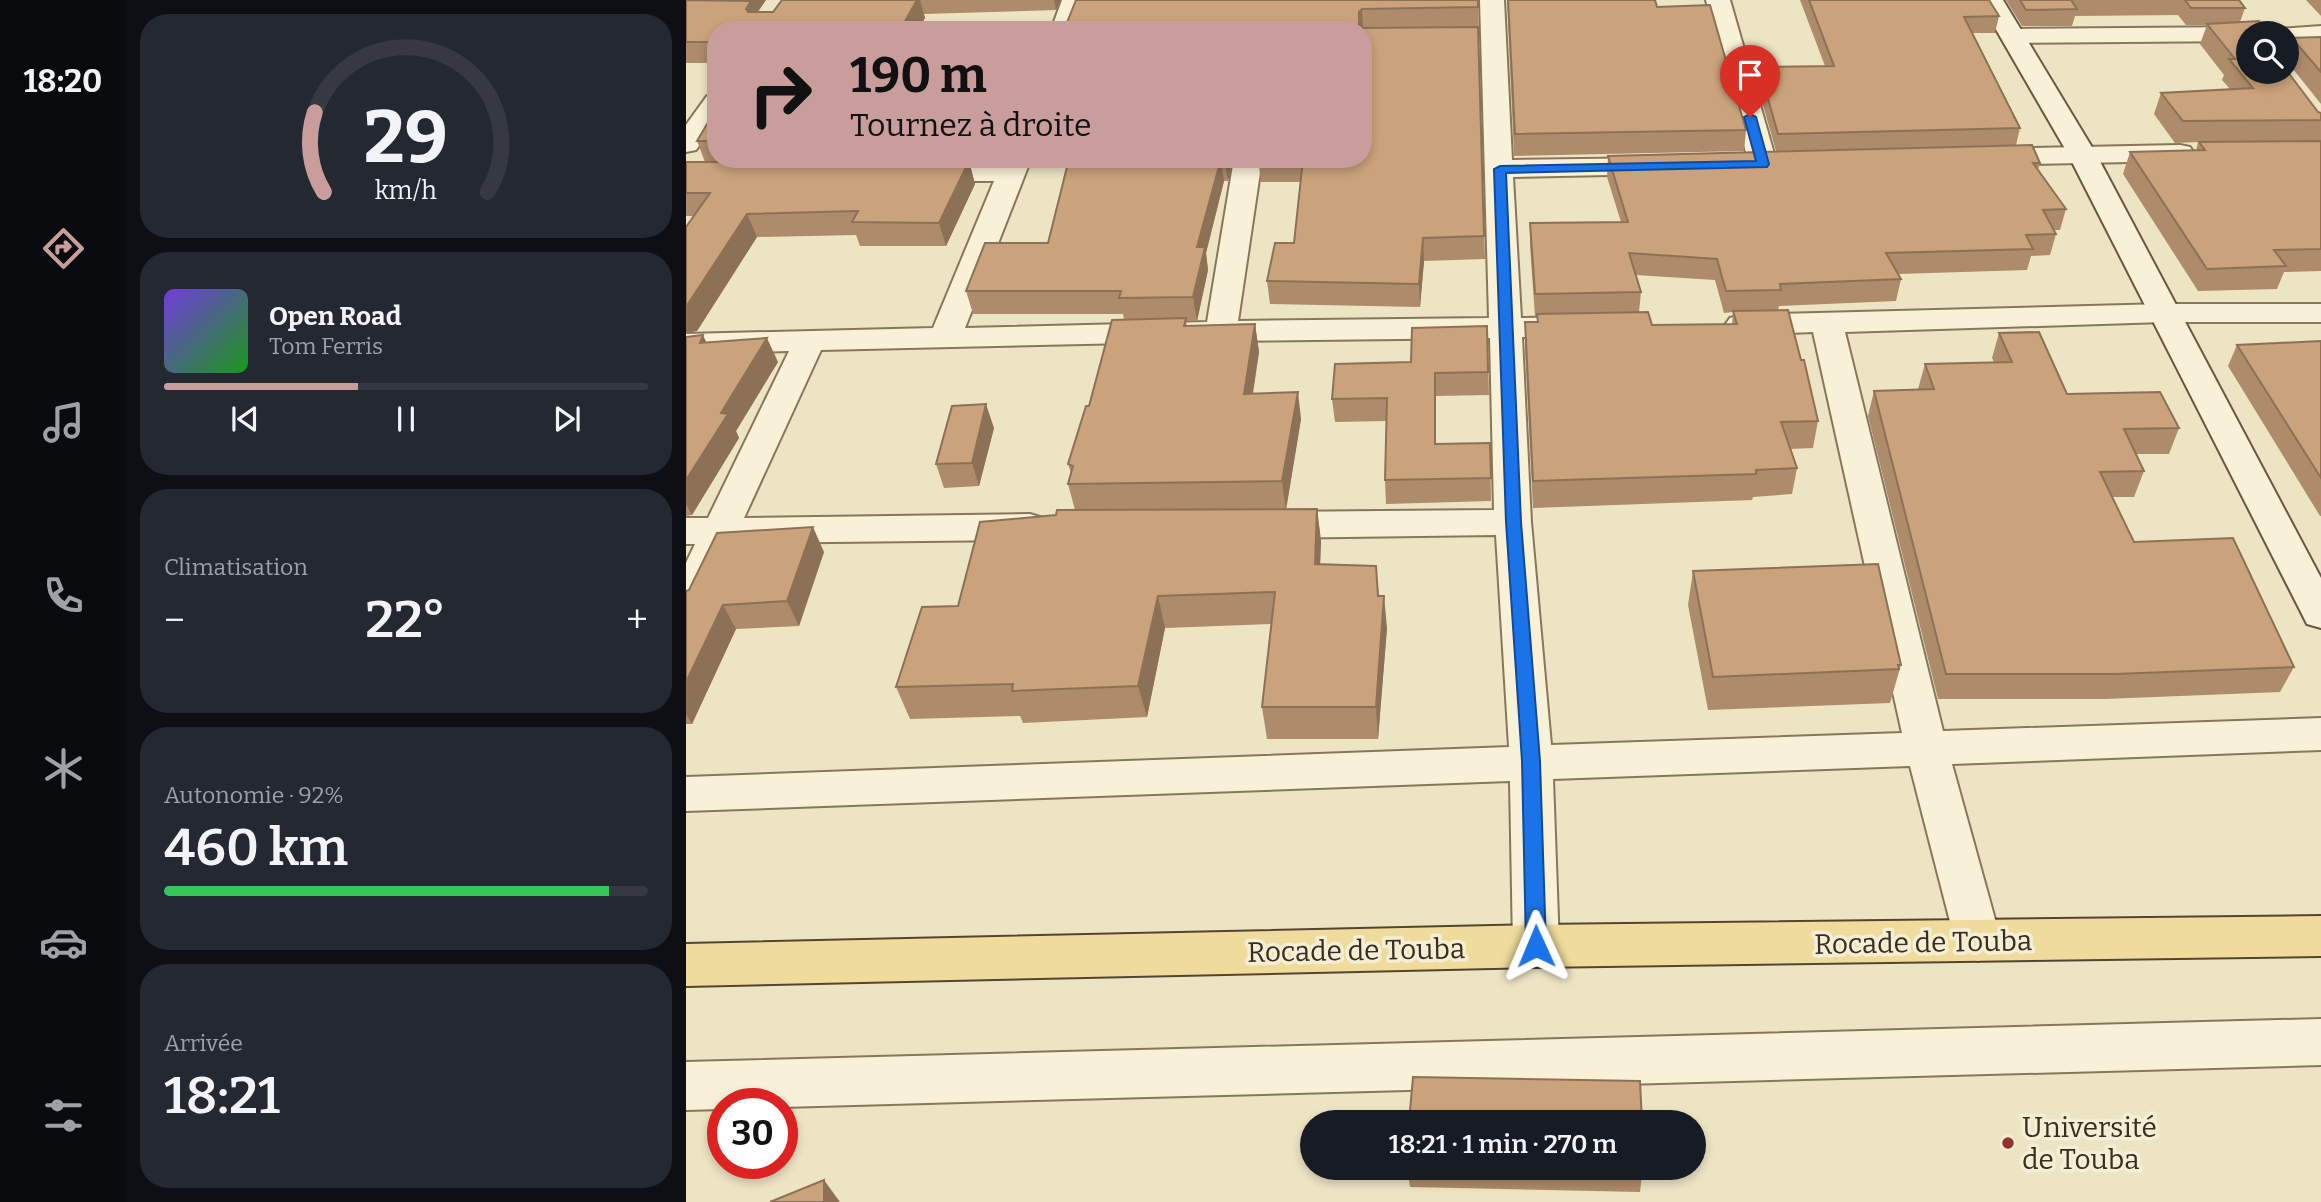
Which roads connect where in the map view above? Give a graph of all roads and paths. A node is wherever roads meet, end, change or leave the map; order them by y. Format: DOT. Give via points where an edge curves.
graph roads {
  1 [pos="1074,0"];
  2 [pos="1492,0"];
  3 [pos="1717,0"];
  4 [pos="1992,0"];
  5 [pos="1066,21"];
  6 [pos="2321,33"];
  7 [pos="2236,34"];
  8 [pos="2299,34"];
  9 [pos="2015,36"];
  10 [pos="707,115"];
  11 [pos="686,144"];
  12 [pos="2202,153"];
  13 [pos="2082,154"];
  14 [pos="1957,158"];
  15 [pos="1791,163"];
  16 [pos="1763,164"];
  17 [pos="1735,165"];
  18 [pos="1680,166"];
  19 [pos="979,168"];
  20 [pos="1014,168"];
  21 [pos="1247,168"];
  22 [pos="1500,169"];
  23 [pos="890,173"];
  24 [pos="2164,313"];
  25 [pos="2321,313"];
  26 [pos="1827,323"];
  27 [pos="1715,325"];
  28 [pos="1604,327"];
  29 [pos="1506,328"];
  30 [pos="1221,331"];
  31 [pos="946,336"];
  32 [pos="810,340"];
  33 [pos="686,344"];
  34 [pos="1513,522"];
  35 [pos="1235,525"];
  36 [pos="1068,526"];
  37 [pos="703,530"];
  38 [pos="686,603"];
  39 [pos="2321,614"];
  40 [pos="2321,734"];
  41 [pos="1926,747"];
  42 [pos="1531,761"];
  43 [pos="686,794"];
  44 [pos="2321,936"];
  45 [pos="1978,941"];
  46 [pos="1536,946"];
  47 [pos="686,965"];
  48 [pos="2321,1042"];
  49 [pos="686,1086"];
  1 -- 5 [label="street"];
  2 -- 22 [label="street" via="1479,38"];
  3 -- 16 [label="street"];
  4 -- 9 [label="street"];
  6 -- 8 [label="street"];
  7 -- 9 [label="street"];
  9 -- 13 [label="street"];
  10 -- 11 [label="street"];
  12 -- 13 [label="street"];
  13 -- 14 [label="street"];
  13 -- 24 [label="street"];
  15 -- 16 [label="street"];
  16 -- 17 [label="street"];
  18 -- 22 [label="street"];
  19 -- 23 [label="street"];
  20 -- 31 [label="street"];
  21 -- 30 [label="street"];
  22 -- 29 [label="street"];
  24 -- 25 [label="street"];
  24 -- 26 [label="street"];
  24 -- 39 [label="street"];
  26 -- 27 [label="street"];
  26 -- 41 [label="street"];
  28 -- 29 [label="street"];
  29 -- 30 [label="street"];
  29 -- 34 [label="street"];
  30 -- 31 [label="street"];
  31 -- 32 [label="street"];
  32 -- 33 [label="street"];
  32 -- 37 [label="street"];
  34 -- 35 [label="street"];
  34 -- 42 [label="street"];
  36 -- 37 [label="street"];
  37 -- 38 [label="street"];
  40 -- 41 [label="street"];
  41 -- 42 [label="street"];
  41 -- 45 [label="street"];
  42 -- 43 [label="street"];
  42 -- 46 [label="street"];
  44 -- 45 [label="main road, Rocade de Touba"];
  45 -- 46 [label="main road, Rocade de Touba"];
  46 -- 47 [label="main road, Rocade de Touba"];
  48 -- 49 [label="street"];
}
